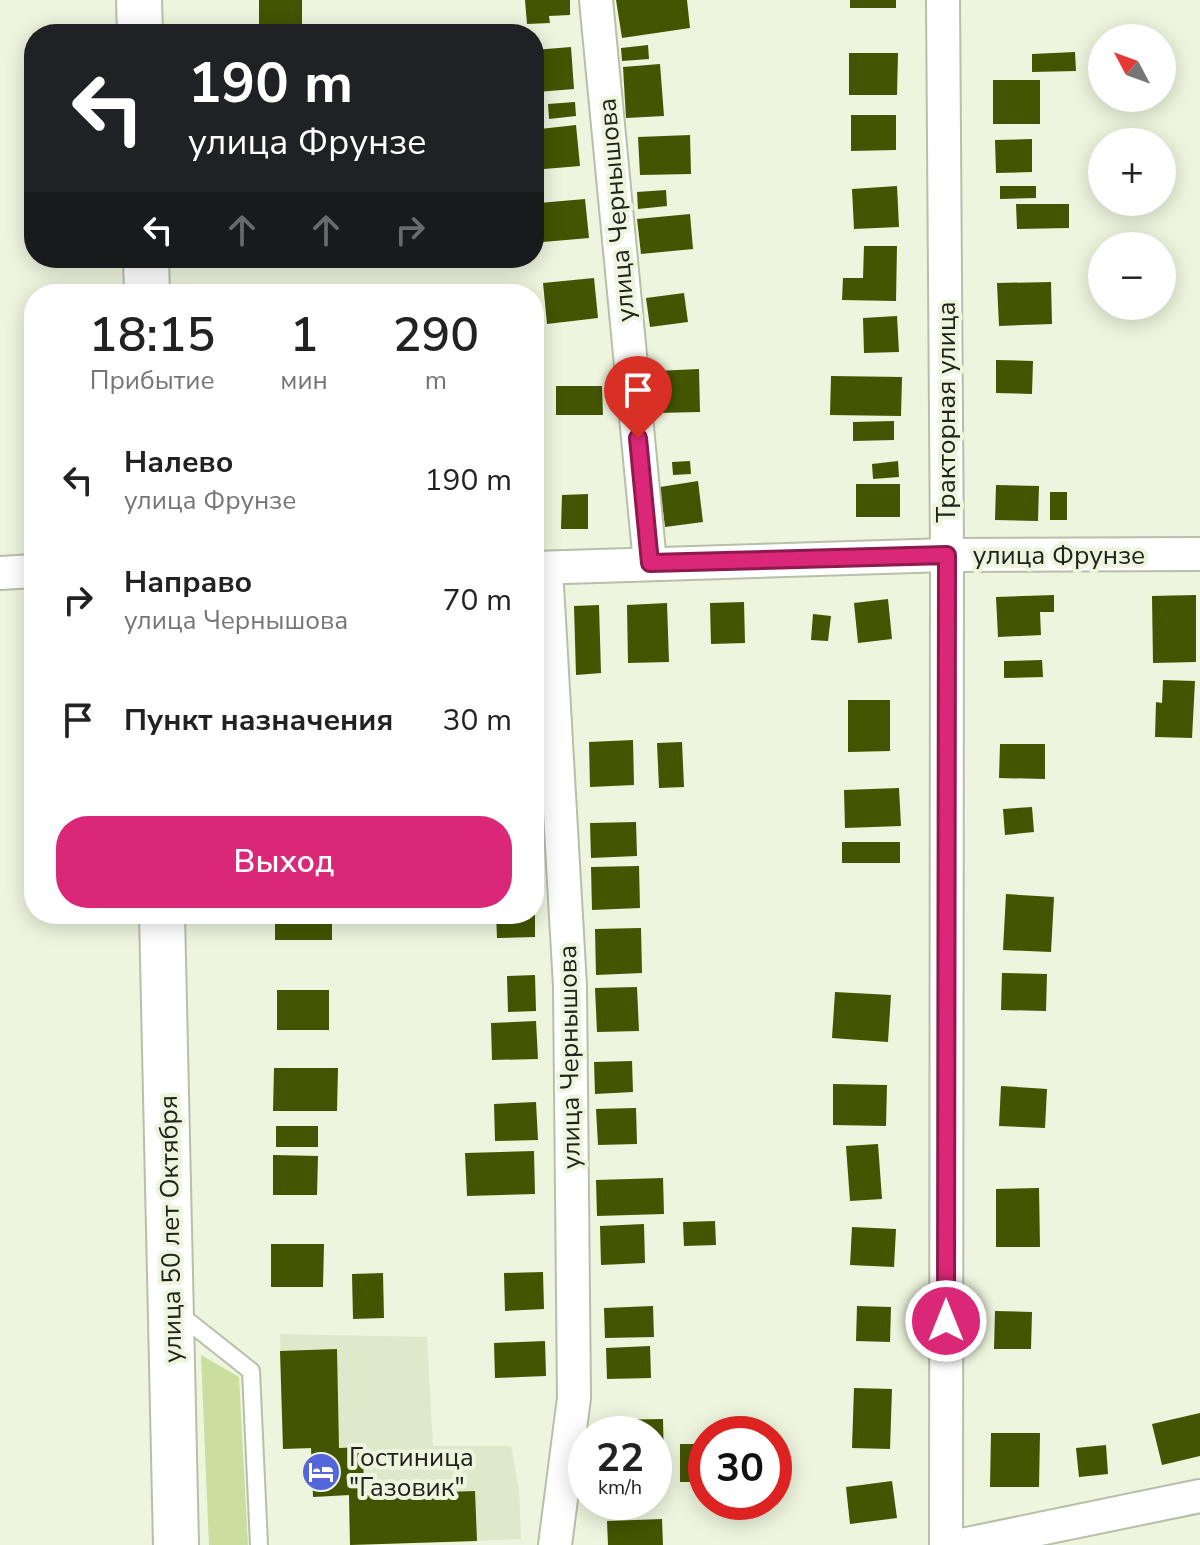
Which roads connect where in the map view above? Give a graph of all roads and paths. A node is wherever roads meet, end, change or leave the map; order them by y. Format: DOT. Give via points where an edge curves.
graph roads {
  1 [pos="139,0"];
  2 [pos="596,0"];
  3 [pos="943,0"];
  4 [pos="140,24"];
  5 [pos="1200,554"];
  6 [pos="947,555"];
  7 [pos="650,563"];
  8 [pos="544,568"];
  9 [pos="24,572"];
  10 [pos="0,573"];
  11 [pos="544,624"];
  12 [pos="162,924"];
  13 [pos="171,1309"];
  14 [pos="1200,1506"];
  15 [pos="176,1545"];
  16 [pos="259,1545"];
  17 [pos="555,1545"];
  18 [pos="946,1545"];
  19 [pos="962,1545"];
  1 -- 4 [label="main road"];
  2 -- 7 [label="street, улица Чернышова"];
  3 -- 6 [label="street, Тракторная улица"];
  5 -- 6 [label="street, улица Фрунзе"];
  6 -- 7 [label="street, улица Фрунзе"];
  6 -- 18 [label="street, Тракторная улица"];
  7 -- 8 [label="street, улица Фрунзе"];
  9 -- 10 [label="street"];
  11 -- 17 [label="street, улица Чернышова" via="570,986 574,1398"];
  12 -- 13 [label="main road, улица 50 лет Октября"];
  13 -- 15 [label="main road, улица 50 лет Октября"];
  13 -- 16 [label="lane" via="251,1371"];
  14 -- 19 [label="street"];
}
